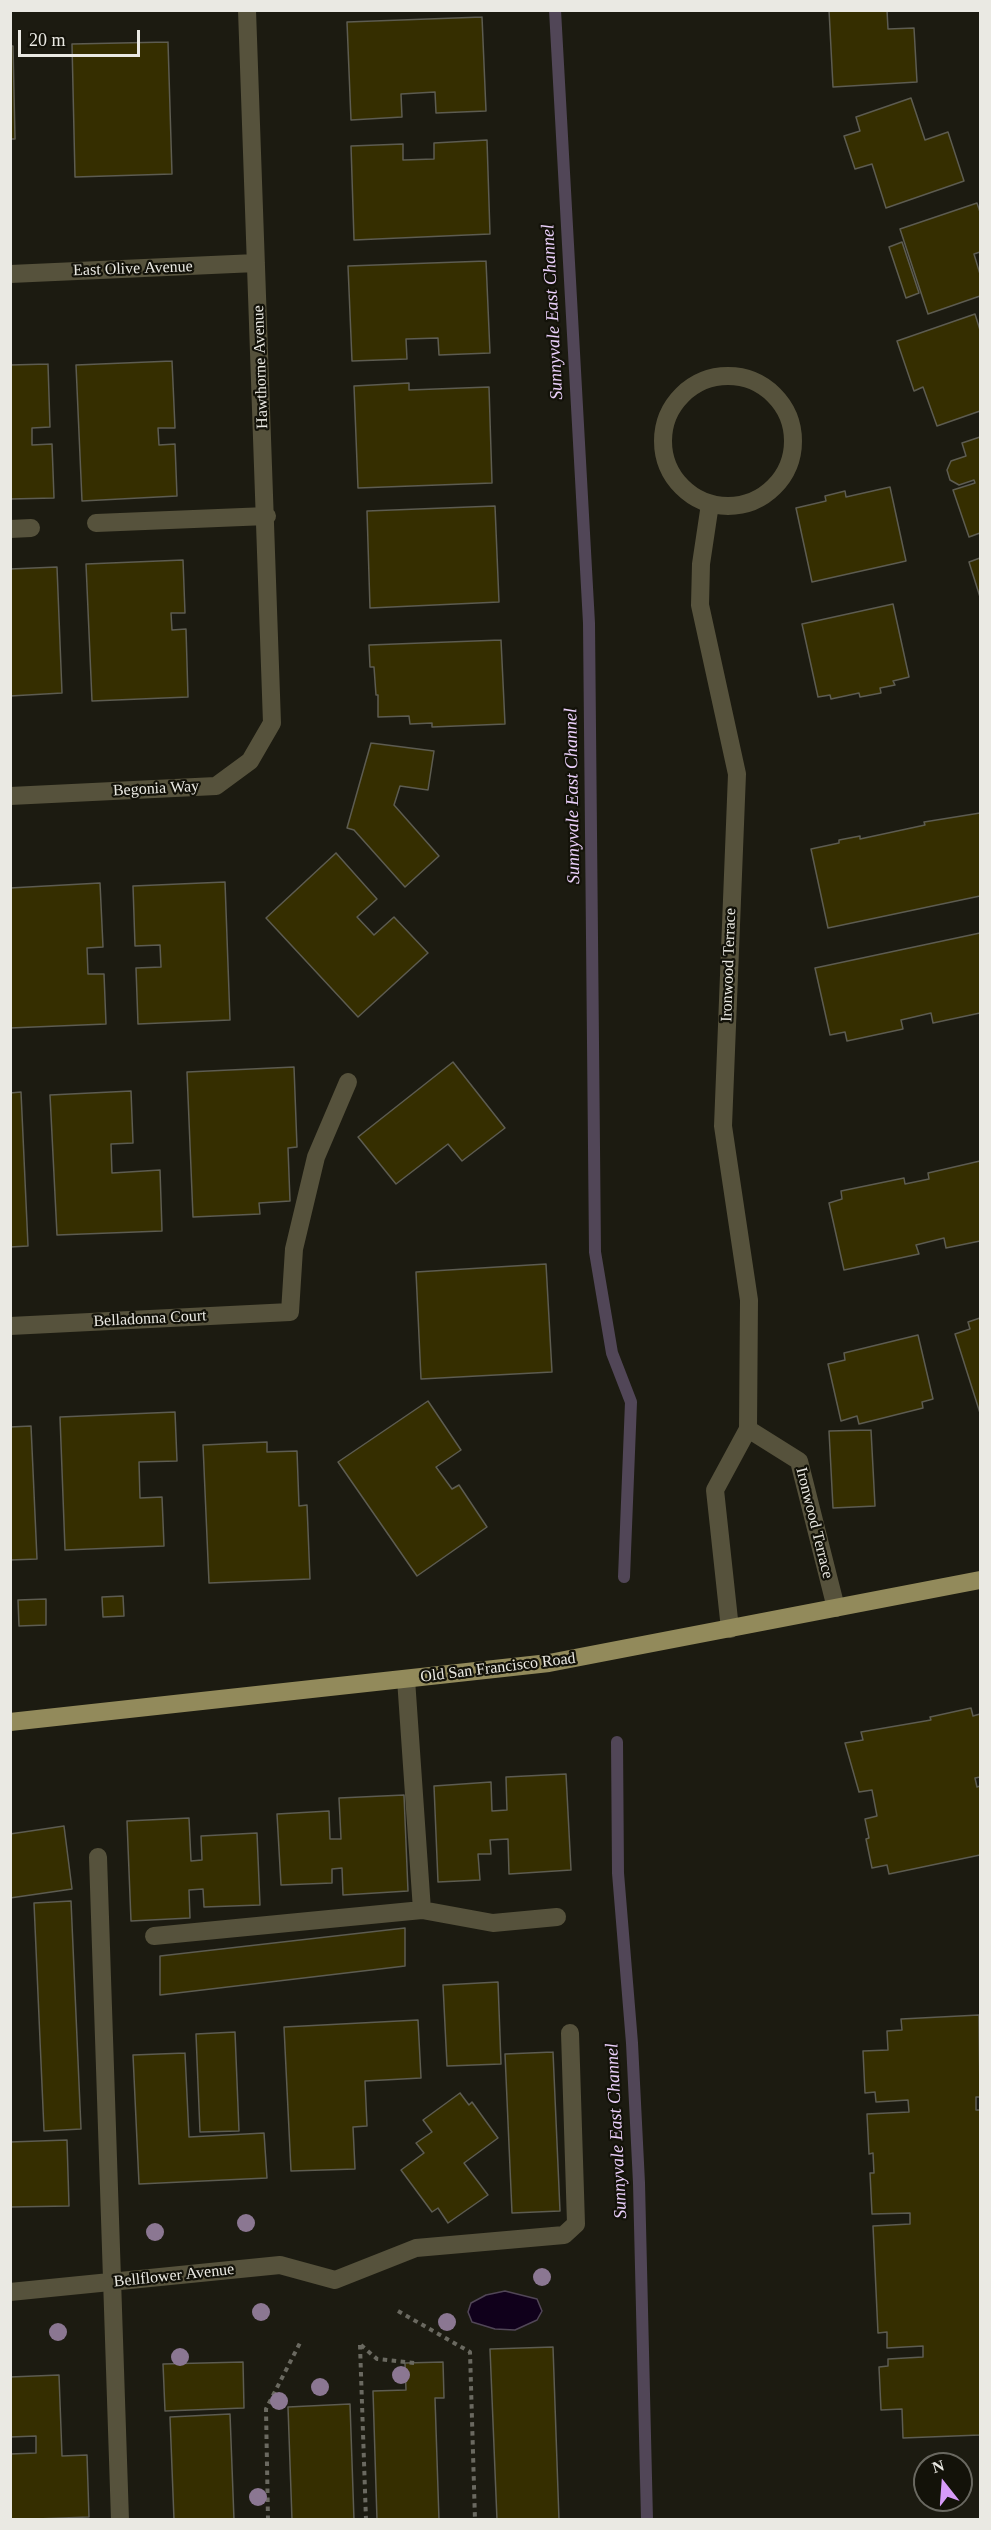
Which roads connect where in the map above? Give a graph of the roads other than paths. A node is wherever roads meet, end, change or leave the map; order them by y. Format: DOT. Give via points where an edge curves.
graph roads {
  1 [pos="247,10"];
  2 [pos="256,263"];
  3 [pos="10,274"];
  4 [pos="710,504"];
  5 [pos="267,516"];
  6 [pos="96,523"];
  7 [pos="31,528"];
  8 [pos="10,529"];
  9 [pos="272,723"];
  10 [pos="10,796"];
  11 [pos="348,1082"];
  12 [pos="10,1326"];
  13 [pos="748,1429"];
  14 [pos="981,1580"];
  15 [pos="836,1608"];
  16 [pos="730,1629"];
  17 [pos="406,1679"];
  18 [pos="10,1722"];
  19 [pos="98,1857"];
  20 [pos="422,1910"];
  21 [pos="557,1917"];
  22 [pos="154,1936"];
  23 [pos="570,2034"];
  24 [pos="112,2282"];
  25 [pos="10,2292"];
  26 [pos="120,2520"];
  1 -- 2 [label="street, Hawthorne Avenue"];
  2 -- 3 [label="street, East Olive Avenue"];
  2 -- 5 [label="street, Hawthorne Avenue"];
  4 -- 4 [label="street" via="752,502 771,490 785,474 792,453 790,422 774,394 756,382 714,377 694,386 678,400 667,418 663,439 666,460 675,479 690,494"];
  4 -- 13 [label="street, Ironwood Terrace" via="701,564 700,605 737,774 723,1126 748,1300"];
  5 -- 6 [label="street"];
  5 -- 9 [label="street, Hawthorne Avenue"];
  7 -- 8 [label="street"];
  9 -- 10 [label="street, Begonia Way" via="250,761 216,786"];
  11 -- 12 [label="street, Belladonna Court" via="316,1157 294,1249 290,1312"];
  13 -- 15 [label="street, Ironwood Terrace" via="799,1461"];
  13 -- 16 [label="street, Ironwood Terrace" via="715,1490"];
  14 -- 15 [label="main road, Old San Francisco Road"];
  15 -- 16 [label="main road, Old San Francisco Road"];
  16 -- 17 [label="main road, Old San Francisco Road" via="549,1664"];
  17 -- 18 [label="main road, Old San Francisco Road"];
  17 -- 20 [label="street"];
  19 -- 24 [label="street"];
  20 -- 21 [label="street" via="493,1923"];
  20 -- 22 [label="street"];
  23 -- 24 [label="street, Bellflower Avenue" via="576,2224 564,2235 417,2248 335,2280 280,2265"];
  24 -- 25 [label="street, Bellflower Avenue"];
  24 -- 26 [label="street"];
}
